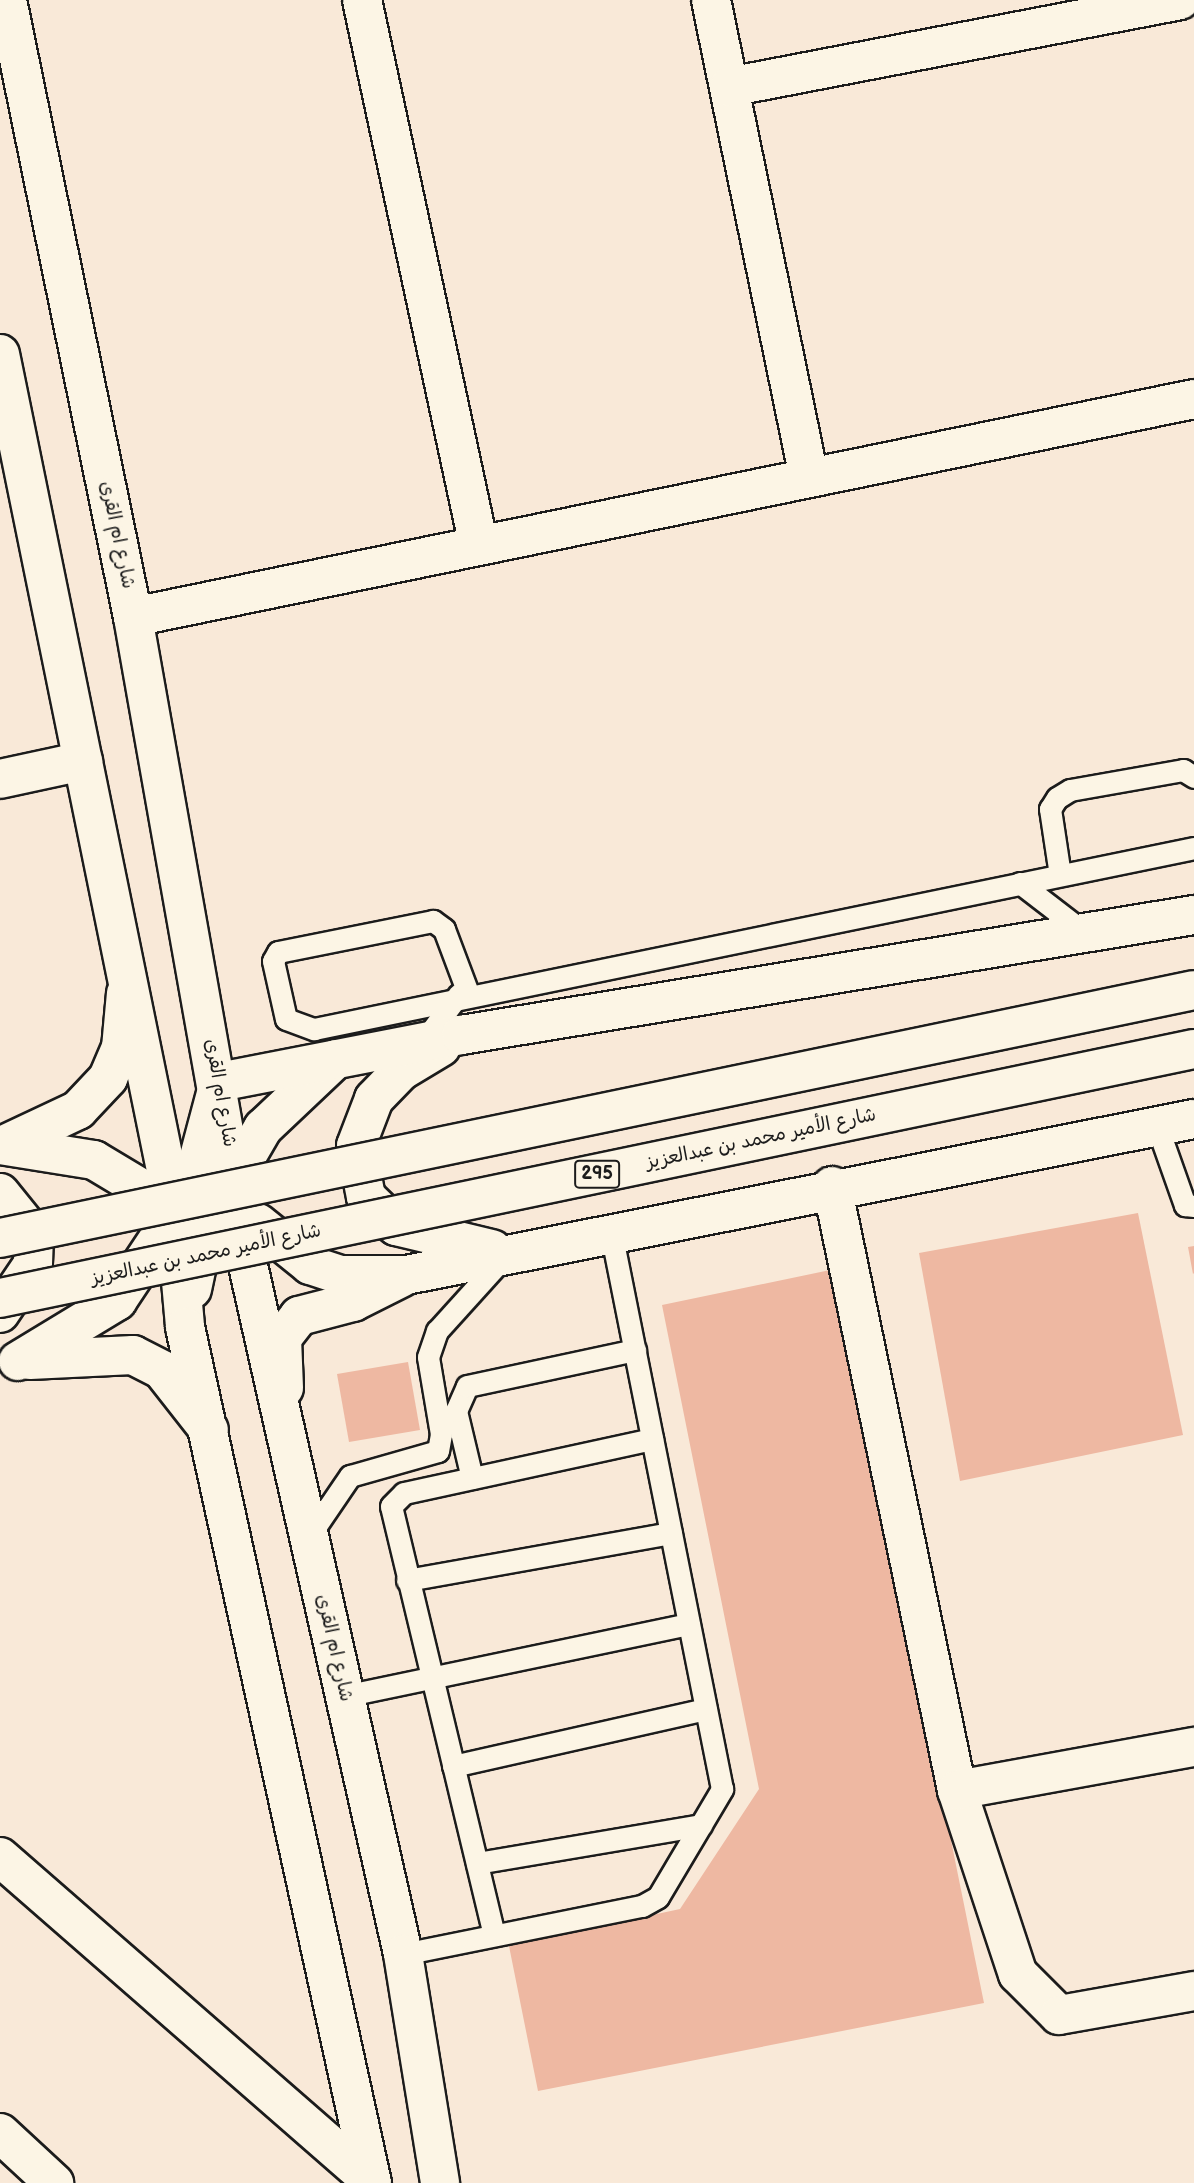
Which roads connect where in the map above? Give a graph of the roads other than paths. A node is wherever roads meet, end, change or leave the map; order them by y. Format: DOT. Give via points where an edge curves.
graph roads {
  1 [pos="7,0"];
  2 [pos="362,0"];
  3 [pos="711,0"];
  4 [pos="1180,0"];
  5 [pos="1107,7"];
  6 [pos="729,87"];
  7 [pos="0,354"];
  8 [pos="1194,399"];
  9 [pos="809,478"];
  10 [pos="479,546"];
  11 [pos="133,617"];
  12 [pos="83,761"];
  13 [pos="1194,777"];
  14 [pos="0,779"];
  15 [pos="1194,848"];
  16 [pos="1060,875"];
  17 [pos="1020,883"];
  18 [pos="1194,915"];
  19 [pos="1085,933"];
  20 [pos="128,978"];
  21 [pos="1194,990"];
  22 [pos="463,993"];
  23 [pos="461,1035"];
  24 [pos="422,1043"];
  25 [pos="1194,1049"];
  26 [pos="336,1059"];
  27 [pos="148,1081"];
  28 [pos="219,1082"];
  29 [pos="1194,1119"];
  30 [pos="1157,1126"];
  31 [pos="3,1144"];
  32 [pos="198,1161"];
  33 [pos="832,1186"];
  34 [pos="233,1192"];
  35 [pos="0,1193"];
  36 [pos="1194,1206"];
  37 [pos="174,1214"];
  38 [pos="611,1232"];
  39 [pos="0,1238"];
  40 [pos="202,1240"];
  41 [pos="509,1253"];
  42 [pos="406,1275"];
  43 [pos="0,1298"];
  44 [pos="256,1304"];
  45 [pos="0,1313"];
  46 [pos="185,1327"];
  47 [pos="635,1350"];
  48 [pos="9,1363"];
  49 [pos="652,1439"];
  50 [pos="287,1440"];
  51 [pos="217,1455"];
  52 [pos="472,1478"];
  53 [pos="671,1533"];
  54 [pos="309,1536"];
  55 [pos="407,1580"];
  56 [pos="689,1624"];
  57 [pos="431,1677"];
  58 [pos="344,1696"];
  59 [pos="706,1709"];
  60 [pos="1194,1747"];
  61 [pos="453,1766"];
  62 [pos="957,1790"];
  63 [pos="701,1825"];
  64 [pos="0,1857"];
  65 [pos="477,1863"];
  66 [pos="494,1935"];
  67 [pos="403,1954"];
  68 [pos="1194,1991"];
  69 [pos="0,2133"];
  70 [pos="443,2177"];
  71 [pos="372,2182"];
  72 [pos="54,2183"];
  1 -- 11 [label="street, شارع ام القرى"];
  2 -- 10 [label="street"];
  3 -- 6 [label="street"];
  4 -- 5 [label="street"];
  5 -- 6 [label="street"];
  6 -- 9 [label="street"];
  7 -- 12 [label="street"];
  8 -- 9 [label="street"];
  9 -- 10 [label="street"];
  10 -- 11 [label="street"];
  11 -- 28 [label="street, شارع ام القرى"];
  12 -- 14 [label="street"];
  12 -- 20 [label="street"];
  13 -- 16 [label="lane" via="1184,770 1070,790 1058,798 1050,809"];
  15 -- 16 [label="lane"];
  16 -- 17 [label="lane"];
  17 -- 19 [label="lane"];
  17 -- 22 [label="lane"];
  18 -- 19 [label="street"];
  19 -- 23 [label="street"];
  20 -- 27 [label="street"];
  20 -- 31 [label="street" via="121,1048 108,1078 78,1110"];
  21 -- 39 [label="street, bridge"];
  22 -- 22 [label="lane" via="444,929 433,921 278,952 273,961 286,1019 296,1027 314,1029"];
  22 -- 24 [label="lane"];
  23 -- 24 [label="street"];
  23 -- 41 [label="street" via="401,1071 374,1099 356,1146 366,1198 396,1226"];
  24 -- 26 [label="street"];
  25 -- 43 [label="street, شارع الأمير محمد بن عبدالعزيز / 295, bridge"];
  26 -- 28 [label="street"];
  26 -- 34 [label="street" via="263,1128"];
  27 -- 32 [label="street"];
  27 -- 37 [label="street"];
  28 -- 32 [label="street"];
  28 -- 34 [label="street, شارع ام القرى"];
  29 -- 30 [label="street"];
  30 -- 33 [label="street"];
  30 -- 36 [label="lane" via="1185,1205"];
  31 -- 37 [label="street" via="94,1160"];
  32 -- 34 [label="street"];
  32 -- 37 [label="street"];
  33 -- 38 [label="street"];
  33 -- 62 [label="street"];
  34 -- 40 [label="street"];
  34 -- 42 [label="street" via="310,1265 341,1275"];
  34 -- 44 [label="street, شارع ام القرى"];
  35 -- 45 [label="street" via="34,1235 33,1264"];
  37 -- 40 [label="street"];
  37 -- 46 [label="street"];
  37 -- 48 [label="street" via="117,1301"];
  38 -- 41 [label="street"];
  38 -- 47 [label="lane"];
  40 -- 44 [label="street" via="230,1265"];
  40 -- 46 [label="street"];
  41 -- 42 [label="street"];
  41 -- 54 [label="lane" via="437,1331 428,1357 441,1434 438,1451 350,1476"];
  42 -- 50 [label="street" via="353,1302 299,1316 282,1338"];
  44 -- 50 [label="street, شارع ام القرى"];
  46 -- 51 [label="street"];
  47 -- 49 [label="lane"];
  47 -- 52 [label="lane" via="467,1386 456,1411"];
  48 -- 51 [label="street" via="133,1355 162,1370 204,1417"];
  49 -- 52 [label="lane"];
  49 -- 53 [label="lane"];
  50 -- 54 [label="street, شارع ام القرى"];
  51 -- 71 [label="street"];
  52 -- 55 [label="lane" via="395,1498 392,1515"];
  53 -- 55 [label="lane"];
  53 -- 56 [label="lane"];
  54 -- 58 [label="street, شارع ام القرى"];
  55 -- 57 [label="lane"];
  56 -- 57 [label="lane"];
  56 -- 59 [label="lane"];
  57 -- 58 [label="lane"];
  57 -- 61 [label="lane"];
  58 -- 67 [label="street, شارع ام القرى"];
  59 -- 61 [label="lane"];
  59 -- 63 [label="lane" via="722,1789"];
  60 -- 62 [label="street"];
  61 -- 65 [label="lane"];
  62 -- 68 [label="street" via="1018,1974 1059,2015"];
  63 -- 65 [label="lane"];
  63 -- 66 [label="lane" via="658,1897 642,1906"];
  64 -- 71 [label="street"];
  65 -- 66 [label="lane"];
  66 -- 67 [label="lane"];
  67 -- 70 [label="street, شارع ام القرى"];
  69 -- 72 [label="street"];
}
